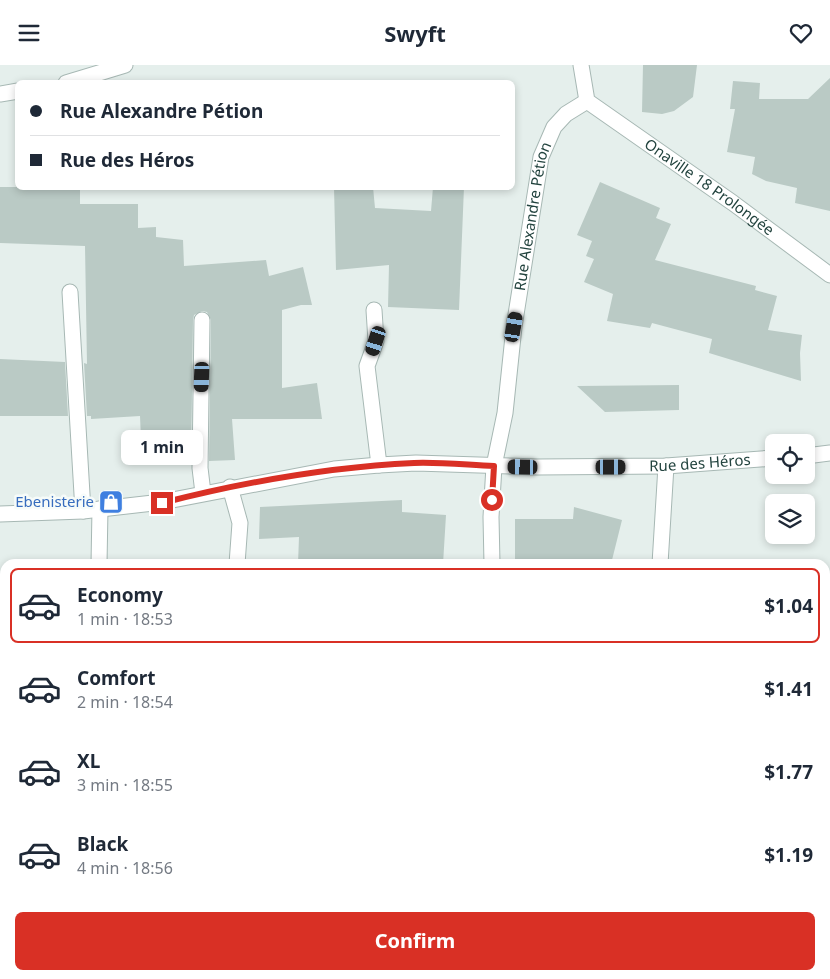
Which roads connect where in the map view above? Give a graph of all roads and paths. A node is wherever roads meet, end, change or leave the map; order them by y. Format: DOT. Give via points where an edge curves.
graph roads {
  1 [pos="125,65"];
  2 [pos="581,65"];
  3 [pos="76,80"];
  4 [pos="15,92"];
  5 [pos="0,94"];
  6 [pos="587,101"];
  7 [pos="830,275"];
  8 [pos="70,292"];
  9 [pos="374,310"];
  10 [pos="202,320"];
  11 [pos="830,453"];
  12 [pos="815,455"];
  13 [pos="765,459"];
  14 [pos="379,465"];
  15 [pos="494,466"];
  16 [pos="666,466"];
  17 [pos="230,487"];
  18 [pos="203,493"];
  19 [pos="100,509"];
  20 [pos="84,511"];
  21 [pos="0,514"];
  22 [pos="99,559"];
  23 [pos="237,559"];
  24 [pos="492,559"];
  25 [pos="660,559"];
  1 -- 3 [label="street"];
  2 -- 6 [label="street"];
  4 -- 5 [label="street"];
  6 -- 7 [label="street, Onaville 18 Prolongée"];
  6 -- 15 [label="street, Rue Alexandre Pétion" via="566,114 554,127 541,157"];
  8 -- 20 [label="street"];
  9 -- 14 [label="street" via="376,341 368,366"];
  10 -- 18 [label="street" via="200,467"];
  11 -- 12 [label="street"];
  13 -- 16 [label="street, Rue des Héros"];
  14 -- 15 [label="street, Rue des Héros"];
  14 -- 17 [label="street, Rue des Héros" via="334,469"];
  15 -- 16 [label="street, Rue des Héros"];
  15 -- 24 [label="street, Rue Alexandre Pétion"];
  16 -- 25 [label="street"];
  17 -- 18 [label="street, Rue des Héros"];
  17 -- 23 [label="street" via="240,523"];
  18 -- 19 [label="street, Rue des Héros" via="162,503"];
  19 -- 20 [label="street, Rue des Héros"];
  19 -- 22 [label="street"];
  20 -- 21 [label="street, Rue des Héros"];
}
